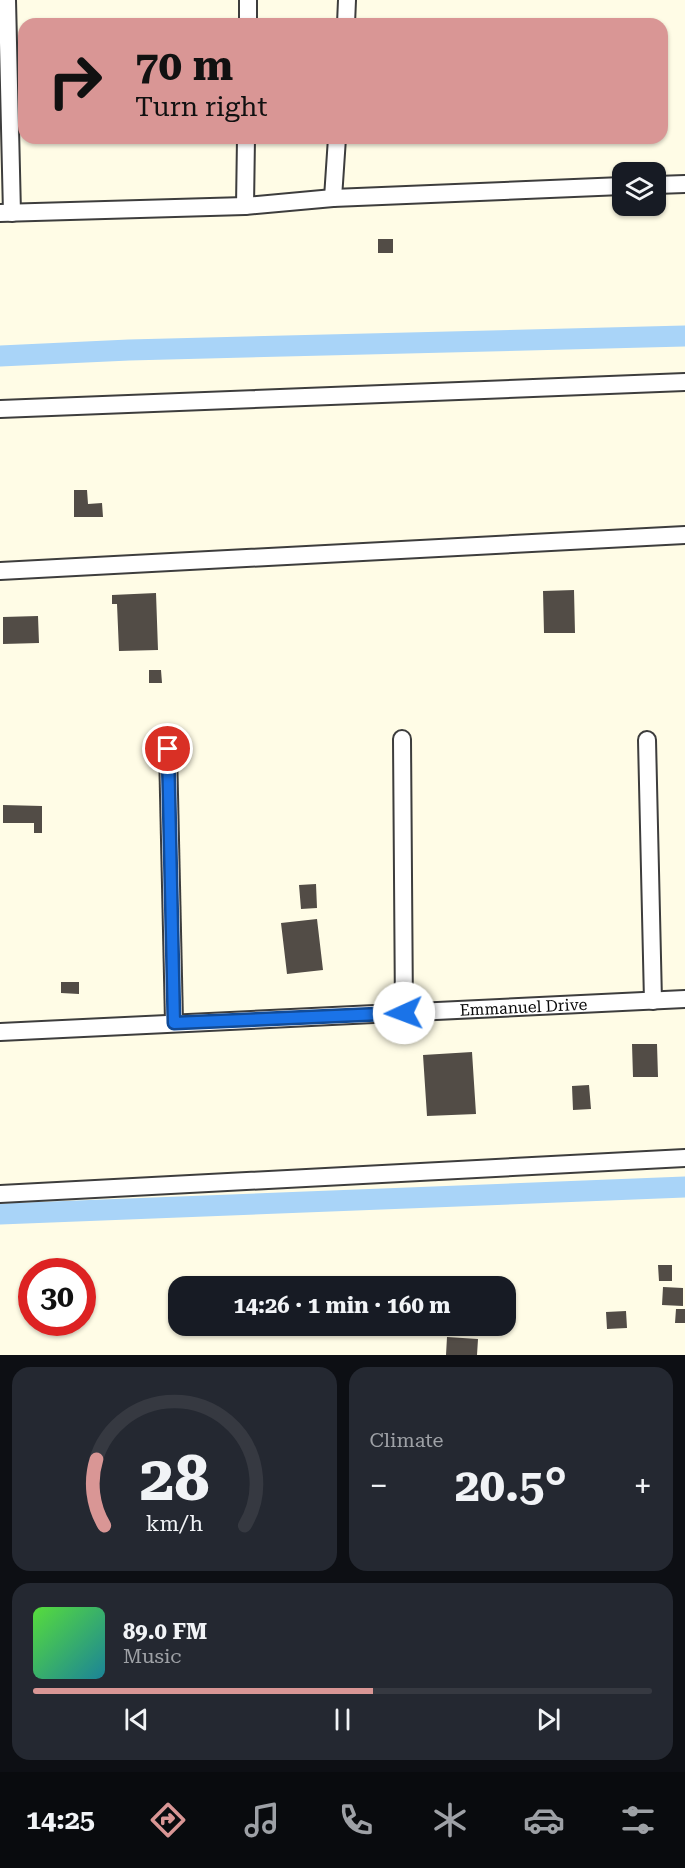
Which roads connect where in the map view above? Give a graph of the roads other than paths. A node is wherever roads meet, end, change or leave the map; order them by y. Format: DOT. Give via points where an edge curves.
graph roads {
  1 [pos="7,0"];
  2 [pos="248,0"];
  3 [pos="347,0"];
  4 [pos="248,18"];
  5 [pos="346,18"];
  6 [pos="246,144"];
  7 [pos="337,144"];
  8 [pos="685,184"];
  9 [pos="666,185"];
  10 [pos="612,186"];
  11 [pos="333,198"];
  12 [pos="245,206"];
  13 [pos="6,213"];
  14 [pos="685,382"];
  15 [pos="0,409"];
  16 [pos="685,535"];
  17 [pos="0,571"];
  18 [pos="402,739"];
  19 [pos="646,740"];
  20 [pos="168,749"];
  21 [pos="685,999"];
  22 [pos="653,1000"];
  23 [pos="404,1013"];
  24 [pos="174,1023"];
  25 [pos="0,1032"];
  26 [pos="685,1158"];
  27 [pos="0,1194"];
  1 -- 13 [label="street"];
  2 -- 4 [label="street"];
  3 -- 5 [label="street"];
  6 -- 12 [label="street"];
  7 -- 11 [label="street"];
  8 -- 9 [label="street"];
  10 -- 11 [label="street"];
  11 -- 12 [label="street"];
  12 -- 13 [label="street"];
  14 -- 15 [label="street"];
  16 -- 17 [label="street"];
  18 -- 23 [label="street"];
  19 -- 22 [label="street"];
  20 -- 24 [label="street"];
  21 -- 22 [label="street, Emmanuel Drive"];
  22 -- 23 [label="street, Emmanuel Drive"];
  23 -- 24 [label="street, Emmanuel Drive"];
  24 -- 25 [label="street, Emmanuel Drive"];
  26 -- 27 [label="street"];
}
